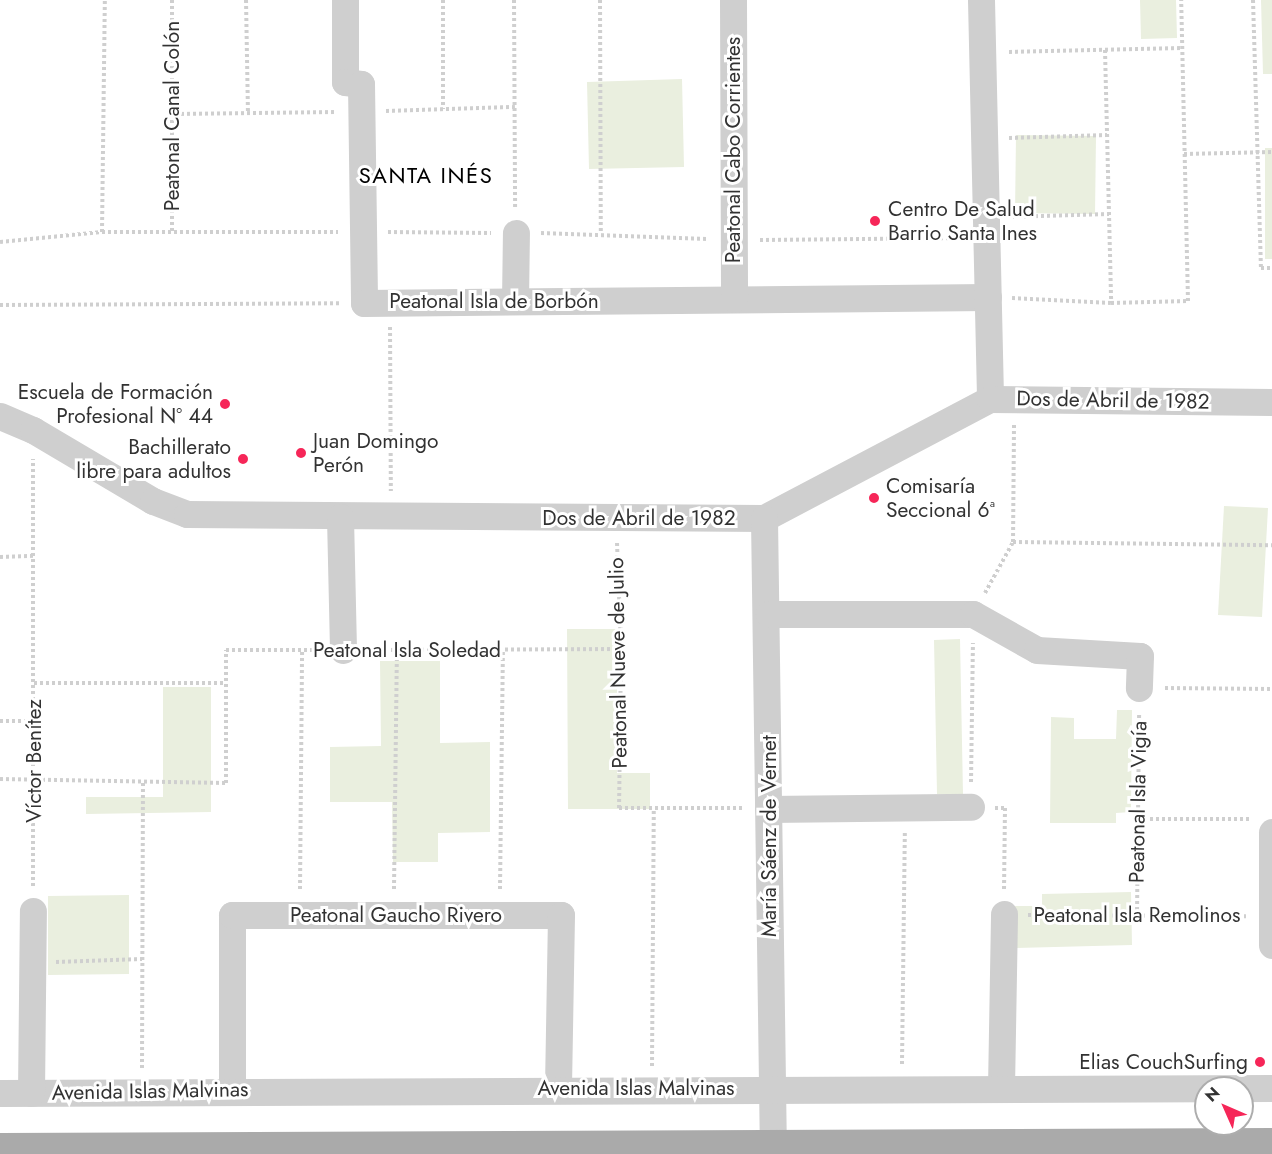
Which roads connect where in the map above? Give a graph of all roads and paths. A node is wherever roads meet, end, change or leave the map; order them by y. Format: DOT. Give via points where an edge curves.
graph roads {
  1 [pos="105,0"];
  2 [pos="172,0"];
  3 [pos="246,0"];
  4 [pos="345,0"];
  5 [pos="443,0"];
  6 [pos="514,0"];
  7 [pos="600,0"];
  8 [pos="733,0"];
  9 [pos="981,0"];
  10 [pos="1181,0"];
  11 [pos="1254,0"];
  12 [pos="1182,48"];
  13 [pos="1105,50"];
  14 [pos="982,53"];
  15 [pos="443,109"];
  16 [pos="248,113"];
  17 [pos="1107,135"];
  18 [pos="985,138"];
  19 [pos="1258,152"];
  20 [pos="1272,152"];
  21 [pos="1184,154"];
  22 [pos="1109,214"];
  23 [pos="987,217"];
  24 [pos="102,232"];
  25 [pos="172,232"];
  26 [pos="516,233"];
  27 [pos="601,234"];
  28 [pos="1272,268"];
  29 [pos="988,297"];
  30 [pos="734,299"];
  31 [pos="516,301"];
  32 [pos="377,302"];
  33 [pos="1111,303"];
  34 [pos="0,306"];
  35 [pos="1002,398"];
  36 [pos="1272,402"];
  37 [pos="0,416"];
  38 [pos="33,430"];
  39 [pos="391,516"];
  40 [pos="340,517"];
  41 [pos="616,518"];
  42 [pos="764,518"];
  43 [pos="1013,542"];
  44 [pos="1272,545"];
  45 [pos="34,556"];
  46 [pos="0,557"];
  47 [pos="769,614"];
  48 [pos="973,614"];
  49 [pos="502,649"];
  50 [pos="621,649"];
  51 [pos="302,650"];
  52 [pos="343,650"];
  53 [pos="397,650"];
  54 [pos="34,683"];
  55 [pos="226,683"];
  56 [pos="1139,688"];
  57 [pos="1272,689"];
  58 [pos="0,721"];
  59 [pos="34,721"];
  60 [pos="33,778"];
  61 [pos="0,779"];
  62 [pos="143,783"];
  63 [pos="906,807"];
  64 [pos="971,807"];
  65 [pos="654,808"];
  66 [pos="768,808"];
  67 [pos="1138,819"];
  68 [pos="1266,826"];
  69 [pos="33,911"];
  70 [pos="1004,914"];
  71 [pos="300,915"];
  72 [pos="394,915"];
  73 [pos="500,915"];
  74 [pos="1137,916"];
  75 [pos="1270,916"];
  76 [pos="1272,945"];
  77 [pos="142,959"];
  78 [pos="32,963"];
  79 [pos="558,1088"];
  80 [pos="652,1088"];
  81 [pos="771,1088"];
  82 [pos="1001,1088"];
  83 [pos="1272,1088"];
  84 [pos="902,1089"];
  85 [pos="232,1090"];
  86 [pos="142,1092"];
  87 [pos="0,1093"];
  88 [pos="31,1093"];
  89 [pos="1272,1144"];
  90 [pos="0,1149"];
  91 [pos="773,1149"];
  1 -- 24 [label="path"];
  2 -- 25 [label="path, Peatonal Canal Colón"];
  3 -- 16 [label="path"];
  4 -- 32 [label="street" via="345,82 361,84"];
  5 -- 15 [label="path"];
  6 -- 26 [label="path"];
  7 -- 27 [label="path"];
  8 -- 30 [label="street, Peatonal Cabo Corrientes"];
  9 -- 14 [label="street"];
  10 -- 12 [label="path"];
  11 -- 19 [label="path"];
  12 -- 13 [label="path"];
  12 -- 21 [label="path"];
  13 -- 14 [label="path"];
  13 -- 17 [label="path"];
  14 -- 18 [label="street"];
  17 -- 18 [label="path"];
  17 -- 22 [label="path"];
  18 -- 23 [label="street"];
  19 -- 20 [label="path"];
  19 -- 21 [label="path"];
  19 -- 28 [label="path" via="1261,268"];
  21 -- 33 [label="path" via="1188,301"];
  22 -- 23 [label="path"];
  22 -- 33 [label="path"];
  23 -- 29 [label="street"];
  26 -- 31 [label="street"];
  29 -- 30 [label="street, Peatonal Isla de Borbón"];
  29 -- 33 [label="path"];
  29 -- 35 [label="street"];
  30 -- 31 [label="street, Peatonal Isla de Borbón"];
  31 -- 32 [label="street, Peatonal Isla de Borbón"];
  32 -- 34 [label="path, Peatonal Isla de Borbón"];
  32 -- 39 [label="path"];
  35 -- 36 [label="street, Dos de Abril de 1982"];
  35 -- 42 [label="street, Dos de Abril de 1982"];
  35 -- 43 [label="path"];
  37 -- 38 [label="street, Dos de Abril de 1982"];
  38 -- 40 [label="street, Dos de Abril de 1982" via="153,501 187,513"];
  38 -- 45 [label="path, Víctor Benítez"];
  39 -- 40 [label="street, Dos de Abril de 1982"];
  39 -- 41 [label="street, Dos de Abril de 1982"];
  40 -- 52 [label="street"];
  41 -- 42 [label="street, Dos de Abril de 1982"];
  41 -- 50 [label="path, Peatonal Nueve de Julio"];
  42 -- 47 [label="street, María Sáenz de Vernet"];
  43 -- 44 [label="path"];
  43 -- 48 [label="path"];
  45 -- 46 [label="path"];
  45 -- 54 [label="path, Víctor Benítez"];
  47 -- 48 [label="street"];
  47 -- 66 [label="street, María Sáenz de Vernet"];
  48 -- 56 [label="street" via="1037,650 1140,656"];
  48 -- 64 [label="path"];
  49 -- 50 [label="path, Peatonal Isla Soledad"];
  49 -- 53 [label="path, Peatonal Isla Soledad"];
  49 -- 73 [label="path"];
  50 -- 65 [label="path, Peatonal Nueve de Julio" via="619,808"];
  51 -- 52 [label="path, Peatonal Isla Soledad"];
  51 -- 55 [label="path, Peatonal Isla Soledad" via="226,650"];
  51 -- 71 [label="path"];
  52 -- 53 [label="path, Peatonal Isla Soledad"];
  53 -- 72 [label="path"];
  54 -- 55 [label="path"];
  54 -- 59 [label="path, Víctor Benítez"];
  55 -- 62 [label="path" via="226,783"];
  56 -- 57 [label="path"];
  56 -- 67 [label="path, Peatonal Isla Vigía"];
  58 -- 59 [label="path"];
  59 -- 60 [label="path, Víctor Benítez"];
  60 -- 61 [label="path"];
  60 -- 62 [label="path"];
  60 -- 69 [label="path, Víctor Benítez"];
  62 -- 77 [label="path"];
  63 -- 64 [label="street"];
  63 -- 66 [label="street"];
  63 -- 84 [label="path"];
  64 -- 70 [label="path" via="1005,808"];
  65 -- 66 [label="path"];
  65 -- 80 [label="path"];
  66 -- 81 [label="street, María Sáenz de Vernet"];
  67 -- 68 [label="path"];
  67 -- 74 [label="path, Peatonal Isla Vigía"];
  68 -- 75 [label="street"];
  69 -- 78 [label="street"];
  70 -- 74 [label="path, Peatonal Isla Remolinos"];
  70 -- 82 [label="street"];
  71 -- 72 [label="street, Peatonal Gaucho Rivero"];
  71 -- 85 [label="street, Peatonal Gaucho Rivero" via="232,915"];
  72 -- 73 [label="street, Peatonal Gaucho Rivero"];
  73 -- 79 [label="street, Peatonal Gaucho Rivero" via="561,915"];
  74 -- 75 [label="path, Peatonal Isla Remolinos"];
  75 -- 76 [label="street"];
  77 -- 78 [label="path"];
  77 -- 86 [label="path"];
  78 -- 88 [label="street"];
  79 -- 80 [label="street, Avenida Islas Malvinas"];
  79 -- 85 [label="street, Avenida Islas Malvinas"];
  80 -- 81 [label="street, Avenida Islas Malvinas"];
  81 -- 84 [label="street, Avenida Islas Malvinas"];
  81 -- 91 [label="street, María Sáenz de Vernet"];
  82 -- 83 [label="street, Avenida Islas Malvinas"];
  82 -- 84 [label="street, Avenida Islas Malvinas"];
  85 -- 86 [label="street, Avenida Islas Malvinas"];
  86 -- 88 [label="street, Avenida Islas Malvinas"];
  87 -- 88 [label="street, Avenida Islas Malvinas"];
  89 -- 91 [label="main road"];
  90 -- 91 [label="main road"];
}
